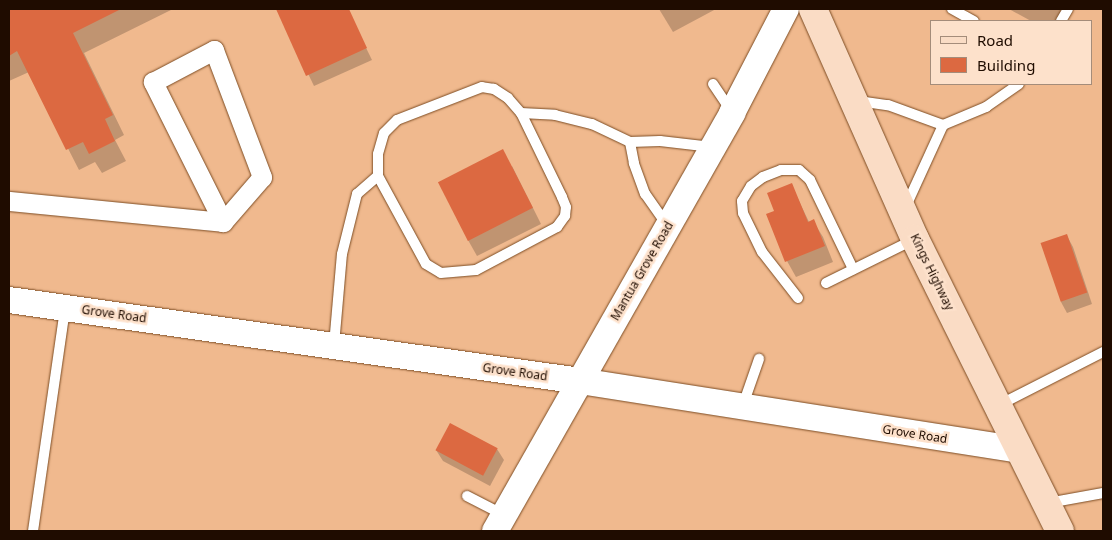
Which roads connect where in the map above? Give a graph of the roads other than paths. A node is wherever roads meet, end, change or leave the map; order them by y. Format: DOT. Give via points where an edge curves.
graph roads {
  1 [pos="786,9"];
  2 [pos="813,9"];
  3 [pos="952,9"];
  4 [pos="1068,9"];
  5 [pos="972,20"];
  6 [pos="1062,20"];
  7 [pos="713,84"];
  8 [pos="1018,85"];
  9 [pos="855,100"];
  10 [pos="521,113"];
  11 [pos="732,113"];
  12 [pos="943,126"];
  13 [pos="630,142"];
  14 [pos="713,147"];
  15 [pos="378,176"];
  16 [pos="9,201"];
  17 [pos="904,212"];
  18 [pos="223,222"];
  19 [pos="668,226"];
  20 [pos="916,239"];
  21 [pos="853,269"];
  22 [pos="826,283"];
  23 [pos="798,298"];
  24 [pos="9,300"];
  25 [pos="66,308"];
  26 [pos="334,346"];
  27 [pos="1103,352"];
  28 [pos="759,359"];
  29 [pos="580,381"];
  30 [pos="998,406"];
  31 [pos="742,408"];
  32 [pos="1020,450"];
  33 [pos="1103,493"];
  34 [pos="467,496"];
  35 [pos="1046,504"];
  36 [pos="500,523"];
  37 [pos="33,531"];
  38 [pos="1060,531"];
  1 -- 11 [label="main road, Mantua Grove Road"];
  2 -- 9 [label="main road, Kings Highway"];
  3 -- 5 [label="lane"];
  4 -- 6 [label="lane"];
  7 -- 11 [label="lane"];
  8 -- 12 [label="lane" via="986,107"];
  9 -- 12 [label="lane" via="888,105"];
  9 -- 17 [label="main road, Kings Highway"];
  10 -- 13 [label="lane" via="555,115 592,124"];
  10 -- 15 [label="lane" via="508,98 494,89 482,87 397,120 384,133 378,154"];
  10 -- 15 [label="lane" via="562,197 565,216 557,226 476,270 442,273 426,264"];
  11 -- 14 [label="main road, Mantua Grove Road"];
  12 -- 17 [label="lane"];
  13 -- 14 [label="lane" via="660,141"];
  13 -- 19 [label="lane" via="645,194"];
  14 -- 19 [label="main road, Mantua Grove Road"];
  15 -- 26 [label="lane" via="357,194 342,254"];
  16 -- 18 [label="street"];
  17 -- 20 [label="main road, Kings Highway"];
  18 -- 18 [label="street" via="262,176 214,50 153,82"];
  19 -- 29 [label="main road, Mantua Grove Road"];
  20 -- 21 [label="lane"];
  20 -- 30 [label="main road, Kings Highway"];
  21 -- 22 [label="lane"];
  21 -- 23 [label="lane" via="810,180 799,170 781,170 763,177 751,186 742,201 743,213 762,252"];
  24 -- 25 [label="main road, Grove Road"];
  25 -- 26 [label="main road, Grove Road"];
  25 -- 37 [label="lane"];
  26 -- 29 [label="main road, Grove Road"];
  27 -- 30 [label="lane"];
  28 -- 31 [label="lane"];
  29 -- 31 [label="main road, Grove Road"];
  29 -- 36 [label="main road, Mantua Grove Road"];
  30 -- 32 [label="main road, Kings Highway"];
  31 -- 32 [label="main road, Grove Road"];
  32 -- 35 [label="main road, Kings Highway"];
  33 -- 35 [label="lane"];
  34 -- 36 [label="lane"];
  35 -- 38 [label="main road, Kings Highway"];
}
